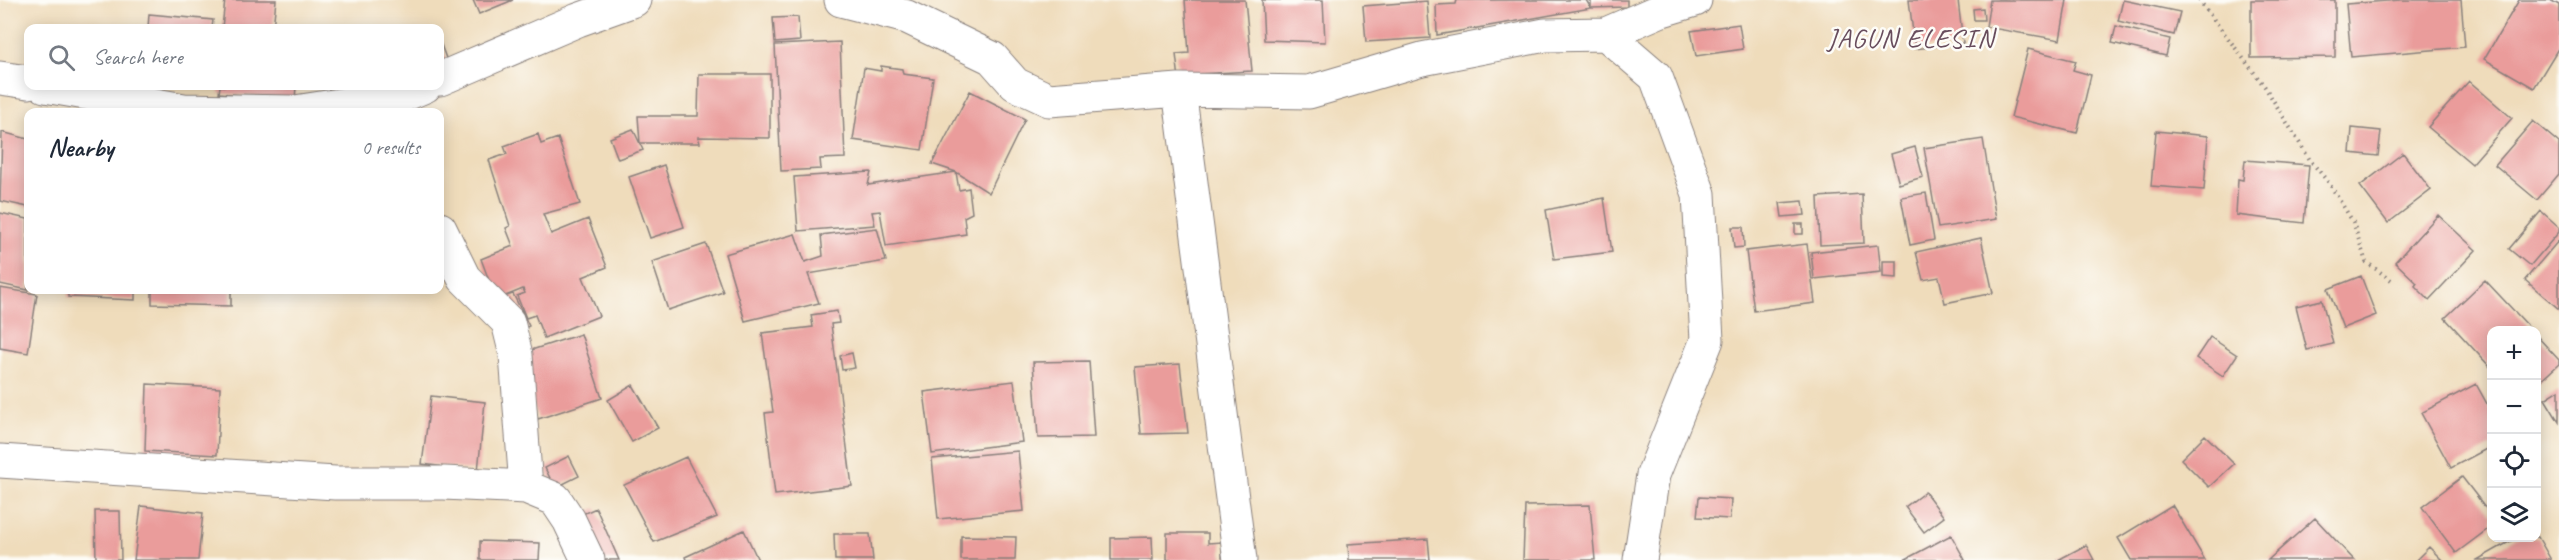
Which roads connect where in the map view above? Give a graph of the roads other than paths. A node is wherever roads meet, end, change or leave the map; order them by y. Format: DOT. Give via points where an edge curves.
graph roads {
  1 [pos="634,0"];
  2 [pos="841,0"];
  3 [pos="1695,0"];
  4 [pos="1606,34"];
  5 [pos="444,77"];
  6 [pos="0,78"];
  7 [pos="24,81"];
  8 [pos="67,90"];
  9 [pos="1179,90"];
  10 [pos="413,98"];
  11 [pos="167,108"];
  12 [pos="329,108"];
  13 [pos="444,237"];
  14 [pos="0,461"];
  15 [pos="526,487"];
  16 [pos="588,560"];
  17 [pos="1240,560"];
  18 [pos="1640,560"];
  1 -- 5 [label="street"];
  2 -- 9 [label="street" via="907,17 992,58 1015,84 1049,100"];
  3 -- 4 [label="street"];
  4 -- 9 [label="street" via="1545,35 1422,59 1309,92"];
  4 -- 18 [label="street" via="1656,77 1699,194 1707,340 1653,475"];
  6 -- 7 [label="street"];
  8 -- 11 [label="street"];
  9 -- 17 [label="street"];
  10 -- 12 [label="street"];
  13 -- 15 [label="street" via="464,278 508,322 516,355"];
  14 -- 15 [label="street" via="335,483"];
  15 -- 16 [label="street" via="555,499"];
}
